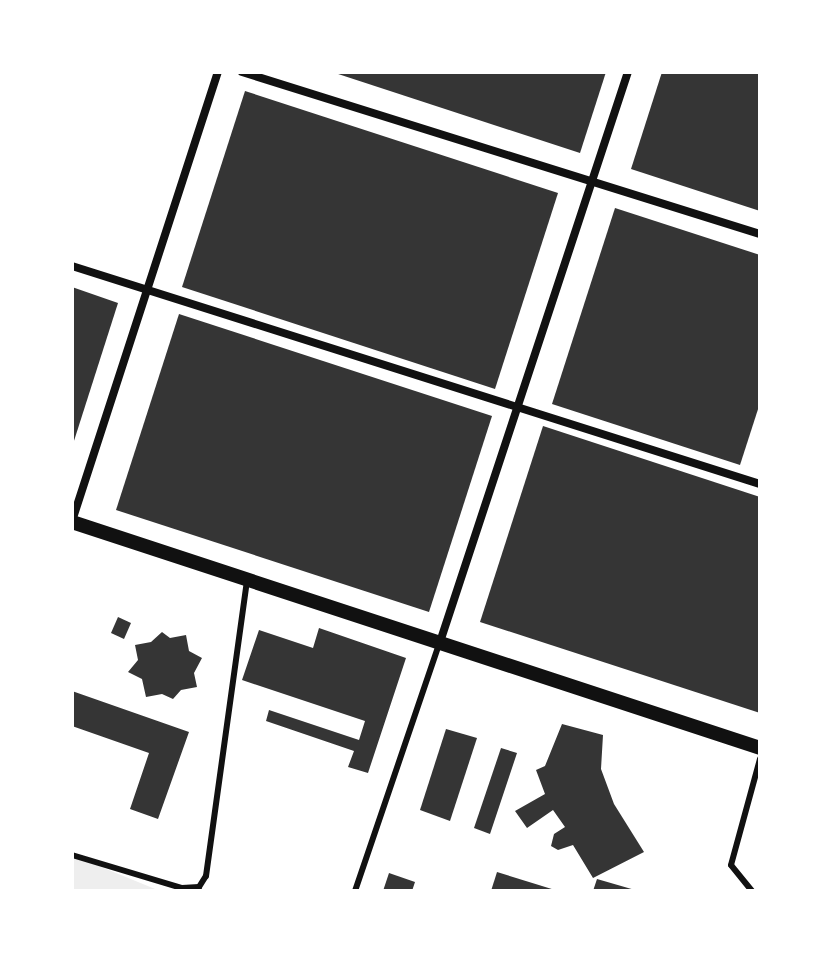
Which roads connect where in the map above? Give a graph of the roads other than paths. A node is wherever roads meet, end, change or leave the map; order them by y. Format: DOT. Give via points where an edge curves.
graph roads {
  1 [pos="218,72"];
  2 [pos="242,72"];
  3 [pos="628,72"];
  4 [pos="592,183"];
  5 [pos="760,234"];
  6 [pos="72,266"];
  7 [pos="148,292"];
  8 [pos="518,408"];
  9 [pos="760,484"];
  10 [pos="72,522"];
  11 [pos="247,582"];
  12 [pos="438,647"];
  13 [pos="760,748"];
  14 [pos="760,759"];
  15 [pos="72,855"];
  16 [pos="355,891"];
  17 [pos="752,891"];
  1 -- 7 [label="street"];
  2 -- 4 [label="street"];
  3 -- 4 [label="street"];
  4 -- 5 [label="street"];
  4 -- 8 [label="street"];
  6 -- 7 [label="street"];
  7 -- 8 [label="street"];
  7 -- 10 [label="street"];
  8 -- 9 [label="street"];
  8 -- 12 [label="street"];
  10 -- 11 [label="street"];
  11 -- 12 [label="street"];
  11 -- 15 [label="lane" via="206,876 199,887 182,888"];
  12 -- 13 [label="street"];
  12 -- 16 [label="lane"];
  14 -- 17 [label="lane" via="731,865"];
}
